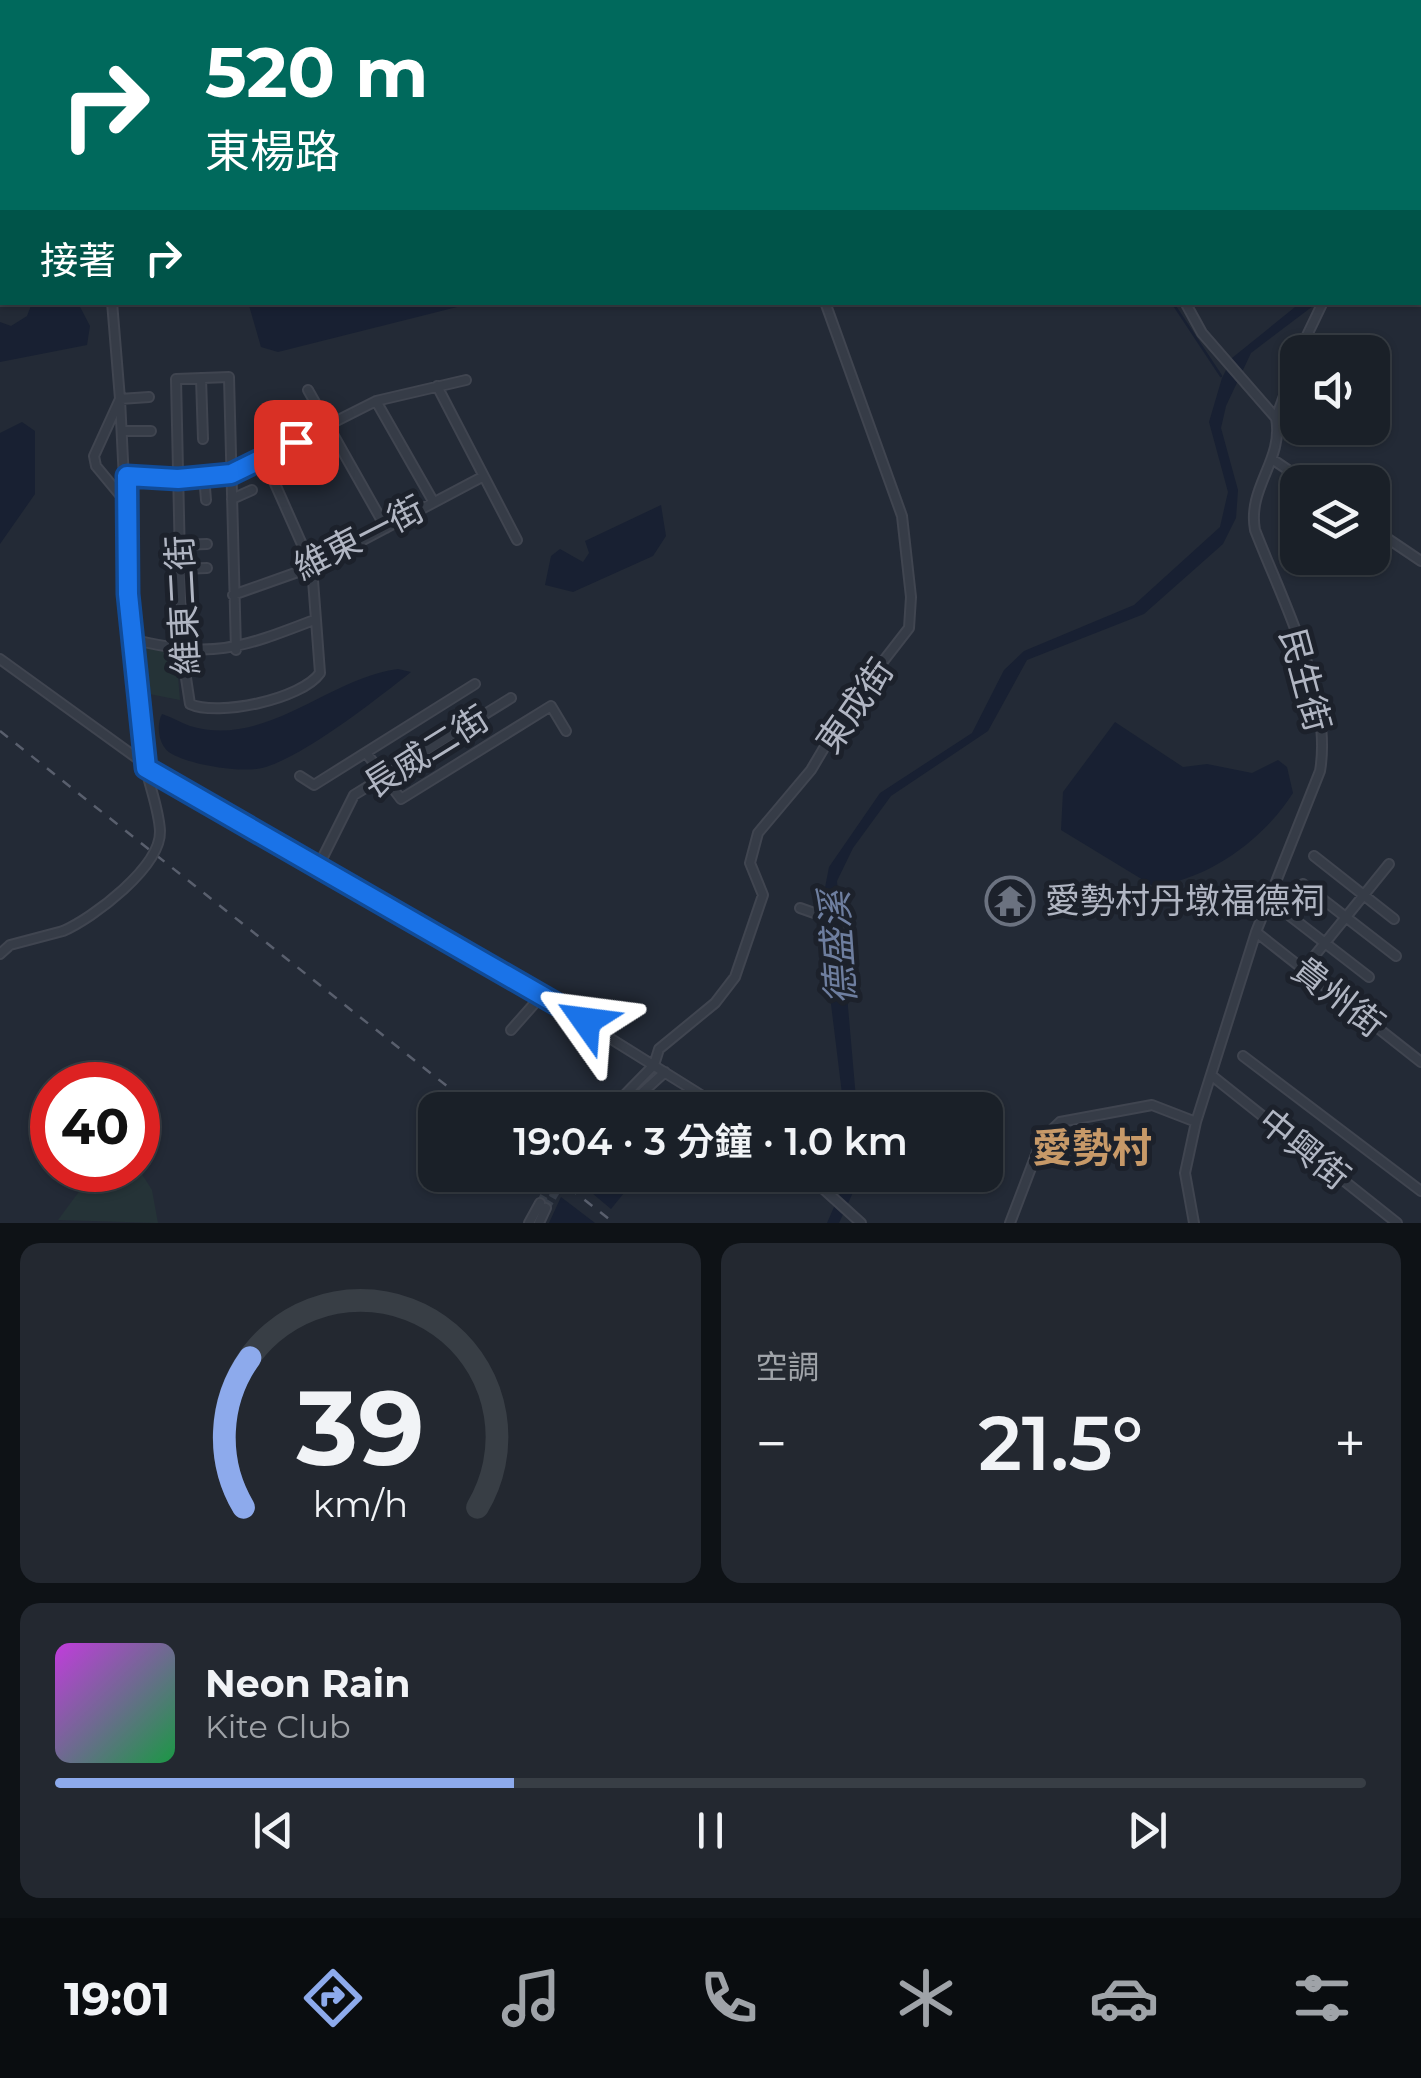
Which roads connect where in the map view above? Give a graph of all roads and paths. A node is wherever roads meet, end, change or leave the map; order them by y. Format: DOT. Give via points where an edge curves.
graph roads {
  1 [pos="112,305"];
  2 [pos="826,305"];
  3 [pos="1321,305"];
  4 [pos="1187,306"];
  5 [pos="1307,335"];
  6 [pos="201,378"];
  7 [pos="466,380"];
  8 [pos="437,386"];
  9 [pos="308,390"];
  10 [pos="149,397"];
  11 [pos="120,399"];
  12 [pos="376,401"];
  13 [pos="1280,407"];
  14 [pos="1276,418"];
  15 [pos="328,426"];
  16 [pos="123,431"];
  17 [pos="151,431"];
  18 [pos="203,440"];
  19 [pos="264,458"];
  20 [pos="1272,459"];
  21 [pos="1281,465"];
  22 [pos="231,474"];
  23 [pos="127,476"];
  24 [pos="204,476"];
  25 [pos="482,477"];
  26 [pos="178,479"];
  27 [pos="252,490"];
  28 [pos="232,499"];
  29 [pos="206,500"];
  30 [pos="433,500"];
  31 [pos="125,501"];
  32 [pos="386,528"];
  33 [pos="517,540"];
  34 [pos="1390,540"];
  35 [pos="179,544"];
  36 [pos="208,544"];
  37 [pos="1421,562"];
  38 [pos="312,567"];
  39 [pos="206,568"];
  40 [pos="180,569"];
  41 [pos="233,595"];
  42 [pos="314,620"];
  43 [pos="131,639"];
  44 [pos="236,650"];
  45 [pos="182,652"];
  46 [pos="0,659"];
  47 [pos="475,684"];
  48 [pos="511,698"];
  49 [pos="566,732"];
  50 [pos="368,754"];
  51 [pos="146,768"];
  52 [pos="300,776"];
  53 [pos="386,777"];
  54 [pos="1314,856"];
  55 [pos="1389,864"];
  56 [pos="319,865"];
  57 [pos="1302,884"];
  58 [pos="1364,895"];
  59 [pos="805,909"];
  60 [pos="1290,916"];
  61 [pos="1346,917"];
  62 [pos="1394,919"];
  63 [pos="845,924"];
  64 [pos="1256,932"];
  65 [pos="1325,943"];
  66 [pos="0,954"];
  67 [pos="1396,956"];
  68 [pos="1304,970"];
  69 [pos="1369,977"];
  70 [pos="542,995"];
  71 [pos="510,1030"];
  72 [pos="1244,1056"];
  73 [pos="1421,1062"];
  74 [pos="654,1065"];
  75 [pos="665,1072"];
  76 [pos="1211,1074"];
  77 [pos="628,1092"];
  78 [pos="643,1092"];
  79 [pos="697,1092"];
  80 [pos="1196,1122"];
  81 [pos="1421,1191"];
  82 [pos="828,1192"];
  83 [pos="530,1223"];
  84 [pos="538,1223"];
  85 [pos="861,1223"];
  86 [pos="1010,1223"];
  87 [pos="1194,1223"];
  88 [pos="1397,1223"];
  1 -- 11 [label="street"];
  2 -- 74 [label="street, 東成街" via="902,516 909,628 850,704 811,770 758,833 750,863 763,895 735,977 715,1003 659,1049"];
  3 -- 5 [label="street, 民生街"];
  4 -- 14 [label="street"];
  6 -- 18 [label="street"];
  6 -- 22 [label="street" via="229,377"];
  6 -- 26 [label="street, 維東二街" via="176,379"];
  7 -- 8 [label="street"];
  8 -- 12 [label="street"];
  8 -- 25 [label="street"];
  9 -- 15 [label="street"];
  10 -- 11 [label="street"];
  11 -- 16 [label="street"];
  11 -- 31 [label="street" via="94,456"];
  12 -- 15 [label="street"];
  12 -- 30 [label="street"];
  13 -- 14 [label="street, 民生街"];
  14 -- 20 [label="street, 民生街"];
  15 -- 19 [label="street"];
  15 -- 32 [label="street"];
  16 -- 17 [label="street"];
  16 -- 23 [label="street"];
  19 -- 22 [label="street"];
  19 -- 38 [label="street"];
  20 -- 21 [label="street"];
  20 -- 64 [label="street, 民生街" via="1251,508 1311,681 1324,745 1309,804"];
  22 -- 24 [label="street"];
  22 -- 28 [label="street"];
  23 -- 26 [label="street"];
  23 -- 31 [label="street"];
  24 -- 26 [label="street"];
  24 -- 29 [label="street"];
  25 -- 30 [label="street, 維東一街"];
  25 -- 33 [label="street"];
  26 -- 35 [label="street, 維東二街"];
  27 -- 28 [label="street"];
  28 -- 41 [label="street"];
  30 -- 32 [label="street, 維東一街"];
  31 -- 43 [label="street"];
  32 -- 38 [label="street, 維東一街"];
  34 -- 37 [label="street"];
  35 -- 36 [label="street"];
  35 -- 40 [label="street, 維東二街"];
  38 -- 41 [label="street, 維東一街"];
  38 -- 42 [label="street"];
  39 -- 40 [label="street"];
  40 -- 45 [label="street, 維東二街"];
  41 -- 44 [label="street"];
  42 -- 44 [label="street"];
  42 -- 45 [label="street, 維東二街" via="320,673 315,680 226,711 190,704"];
  43 -- 45 [label="street"];
  43 -- 51 [label="street"];
  44 -- 45 [label="street"];
  46 -- 51 [label="street"];
  47 -- 50 [label="street"];
  48 -- 53 [label="street, 長威二街"];
  49 -- 53 [label="street" via="551,706 401,799"];
  50 -- 52 [label="street" via="314,785"];
  50 -- 53 [label="street"];
  51 -- 56 [label="street"];
  51 -- 66 [label="street, bridge" via="158,844 124,891 81,923 10,944"];
  53 -- 56 [label="street, 長威二街" via="354,795"];
  54 -- 58 [label="street"];
  55 -- 58 [label="street"];
  56 -- 70 [label="street"];
  57 -- 61 [label="street"];
  58 -- 61 [label="street"];
  58 -- 62 [label="street"];
  59 -- 63 [label="street"];
  60 -- 65 [label="street"];
  61 -- 65 [label="street"];
  61 -- 67 [label="street"];
  64 -- 68 [label="street, 貴州街"];
  64 -- 76 [label="street, 民生街"];
  65 -- 68 [label="street"];
  65 -- 69 [label="street"];
  68 -- 73 [label="street, 貴州街"];
  70 -- 71 [label="street"];
  70 -- 74 [label="street"];
  72 -- 81 [label="street"];
  74 -- 75 [label="street"];
  74 -- 77 [label="street, 東成街"];
  75 -- 78 [label="street"];
  75 -- 79 [label="street"];
  76 -- 80 [label="street, 民生街"];
  76 -- 88 [label="street, 中興街"];
  80 -- 86 [label="street" via="1152,1106 1060,1122 1042,1139"];
  80 -- 87 [label="street, 民生街" via="1185,1173"];
  82 -- 85 [label="street"];
  83 -- 84 [label="street" via="543,1205"];
}
